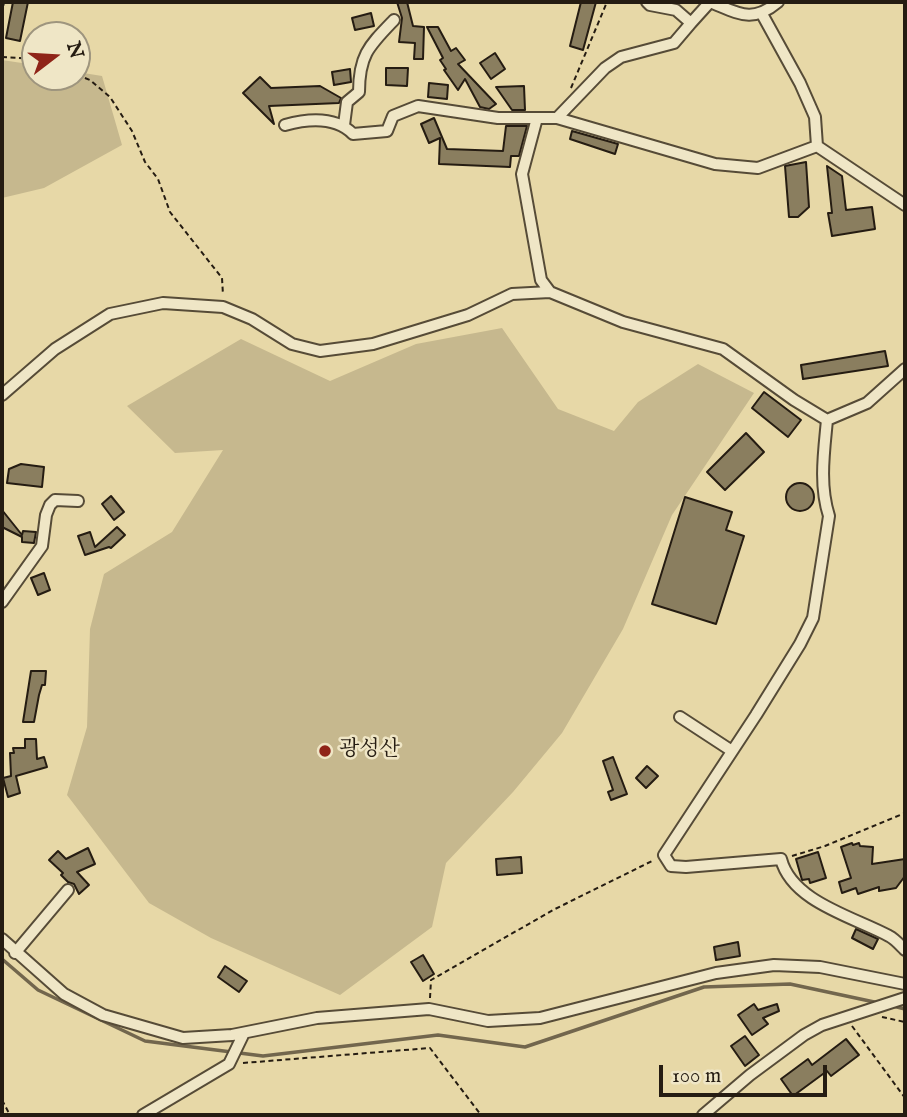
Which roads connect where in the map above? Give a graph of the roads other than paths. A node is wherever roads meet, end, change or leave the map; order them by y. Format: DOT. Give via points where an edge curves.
graph roads {
  1 [pos="647,2"];
  2 [pos="778,2"];
  3 [pos="761,14"];
  4 [pos="394,20"];
  5 [pos="691,23"];
  6 [pos="537,118"];
  7 [pos="557,118"];
  8 [pos="285,125"];
  9 [pos="344,125"];
  10 [pos="817,146"];
  11 [pos="905,205"];
  12 [pos="550,292"];
  13 [pos="905,369"];
  14 [pos="2,395"];
  15 [pos="827,420"];
  16 [pos="78,501"];
  17 [pos="2,602"];
  18 [pos="680,717"];
  19 [pos="732,751"];
  20 [pos="68,890"];
  21 [pos="2,939"];
  22 [pos="905,950"];
  23 [pos="16,953"];
  24 [pos="905,984"];
  25 [pos="901,999"];
  26 [pos="244,1033"];
  27 [pos="143,1115"];
  28 [pos="704,1115"];
  1 -- 5 [label="street" via="676,10"];
  2 -- 3 [label="street"];
  3 -- 5 [label="street" via="744,16 709,2"];
  3 -- 10 [label="street" via="815,117"];
  4 -- 9 [label="street" via="372,42 359,68 359,92 347,103"];
  5 -- 7 [label="street" via="674,43 621,57 604,68"];
  6 -- 7 [label="street"];
  6 -- 9 [label="street" via="498,118 418,106 394,116 387,131 353,134"];
  6 -- 12 [label="street" via="522,174 541,280"];
  7 -- 10 [label="street" via="715,164 758,169"];
  8 -- 9 [label="street" via="306,119"];
  10 -- 11 [label="street"];
  12 -- 14 [label="street" via="512,294 468,315 373,344 320,351 292,344 223,307 163,303 110,314 55,349"];
  12 -- 15 [label="street" via="623,322 723,349"];
  13 -- 15 [label="street" via="867,403"];
  15 -- 19 [label="street" via="823,463 829,516 813,618"];
  16 -- 17 [label="street" via="55,500 50,505 42,546"];
  18 -- 19 [label="street"];
  19 -- 22 [label="street" via="664,855 671,866 781,859 784,872 803,891 835,912 891,937"];
  20 -- 23 [label="street"];
  21 -- 23 [label="street"];
  23 -- 26 [label="street" via="64,994 103,1015 183,1038"];
  24 -- 26 [label="street" via="793,964 716,973 540,1018 488,1021 429,1009 317,1018"];
  25 -- 28 [label="street" via="804,1035"];
  26 -- 27 [label="street" via="229,1064"];
}
